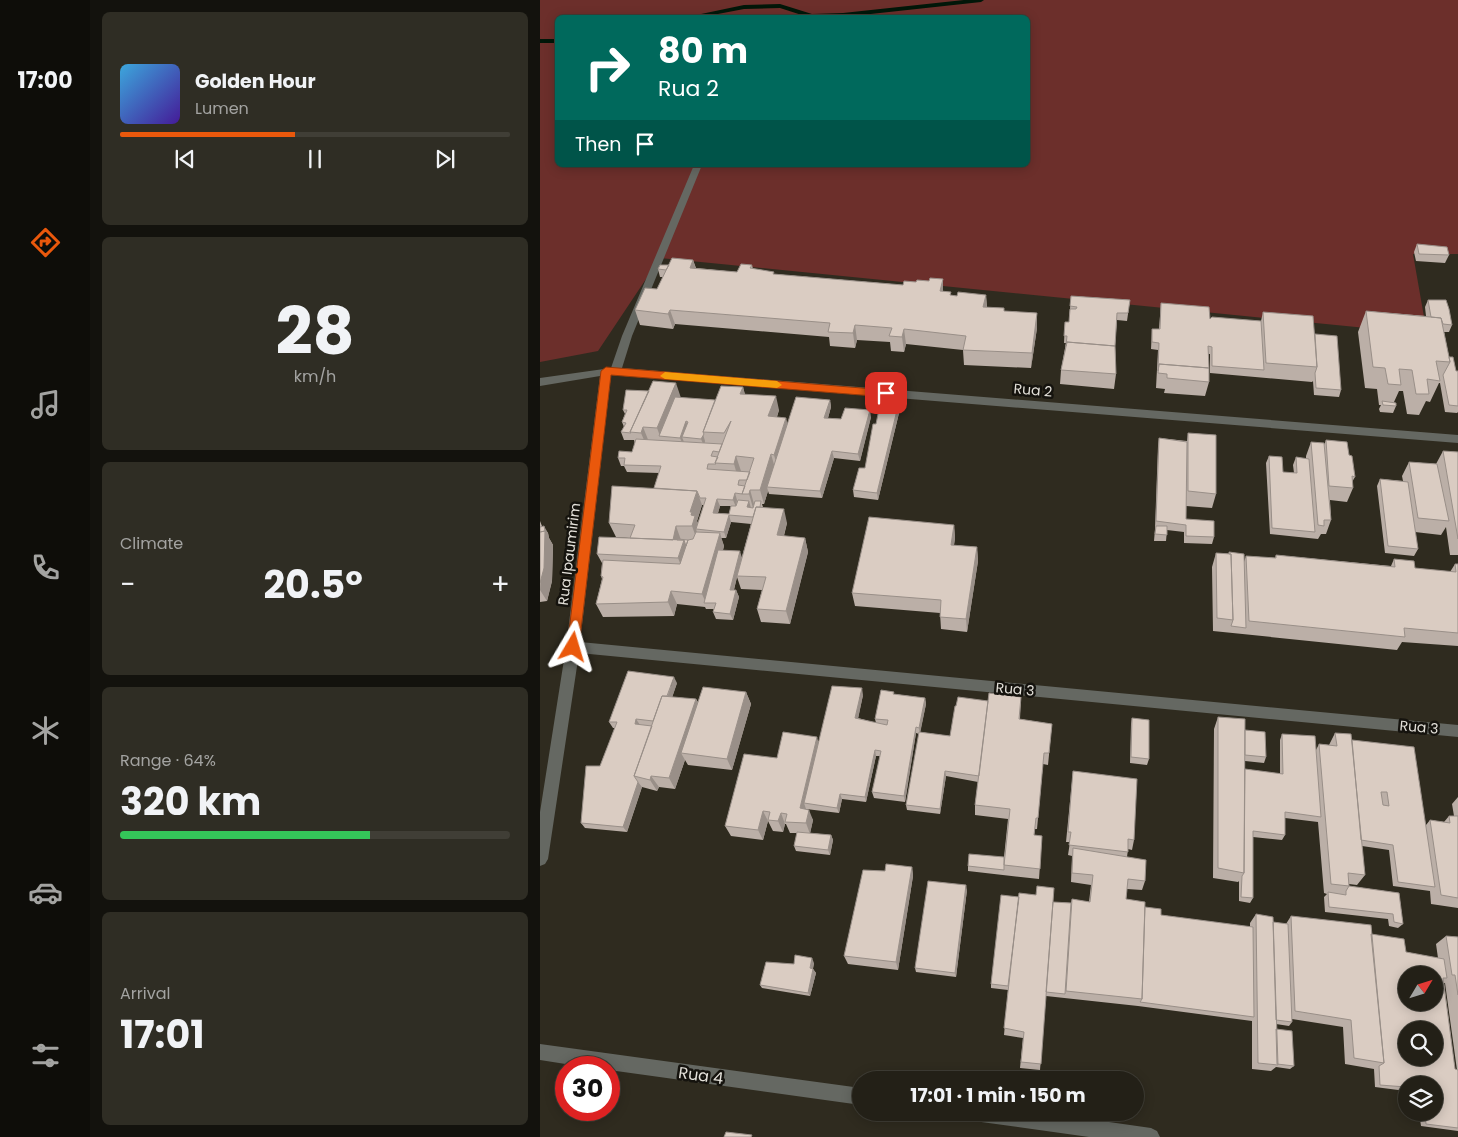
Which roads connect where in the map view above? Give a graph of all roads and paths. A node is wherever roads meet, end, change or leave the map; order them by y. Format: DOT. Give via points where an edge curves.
graph roads {
  1 [pos="697,167"];
  2 [pos="610,371"];
  3 [pos="540,382"];
  4 [pos="1458,439"];
  5 [pos="573,647"];
  6 [pos="1458,731"];
  7 [pos="540,859"];
  8 [pos="540,1052"];
  9 [pos="852,1096"];
  10 [pos="1037,1121"];
  11 [pos="1150,1137"];
  1 -- 2 [label="street, Rua Ipaumirim"];
  2 -- 3 [label="street, Rua 2"];
  2 -- 4 [label="street, Rua 2"];
  2 -- 5 [label="street, Rua Ipaumirim"];
  5 -- 6 [label="street, Rua 3"];
  5 -- 7 [label="street, Rua Ipaumirim"];
  8 -- 9 [label="street, Rua 4"];
  10 -- 11 [label="street"];
}
